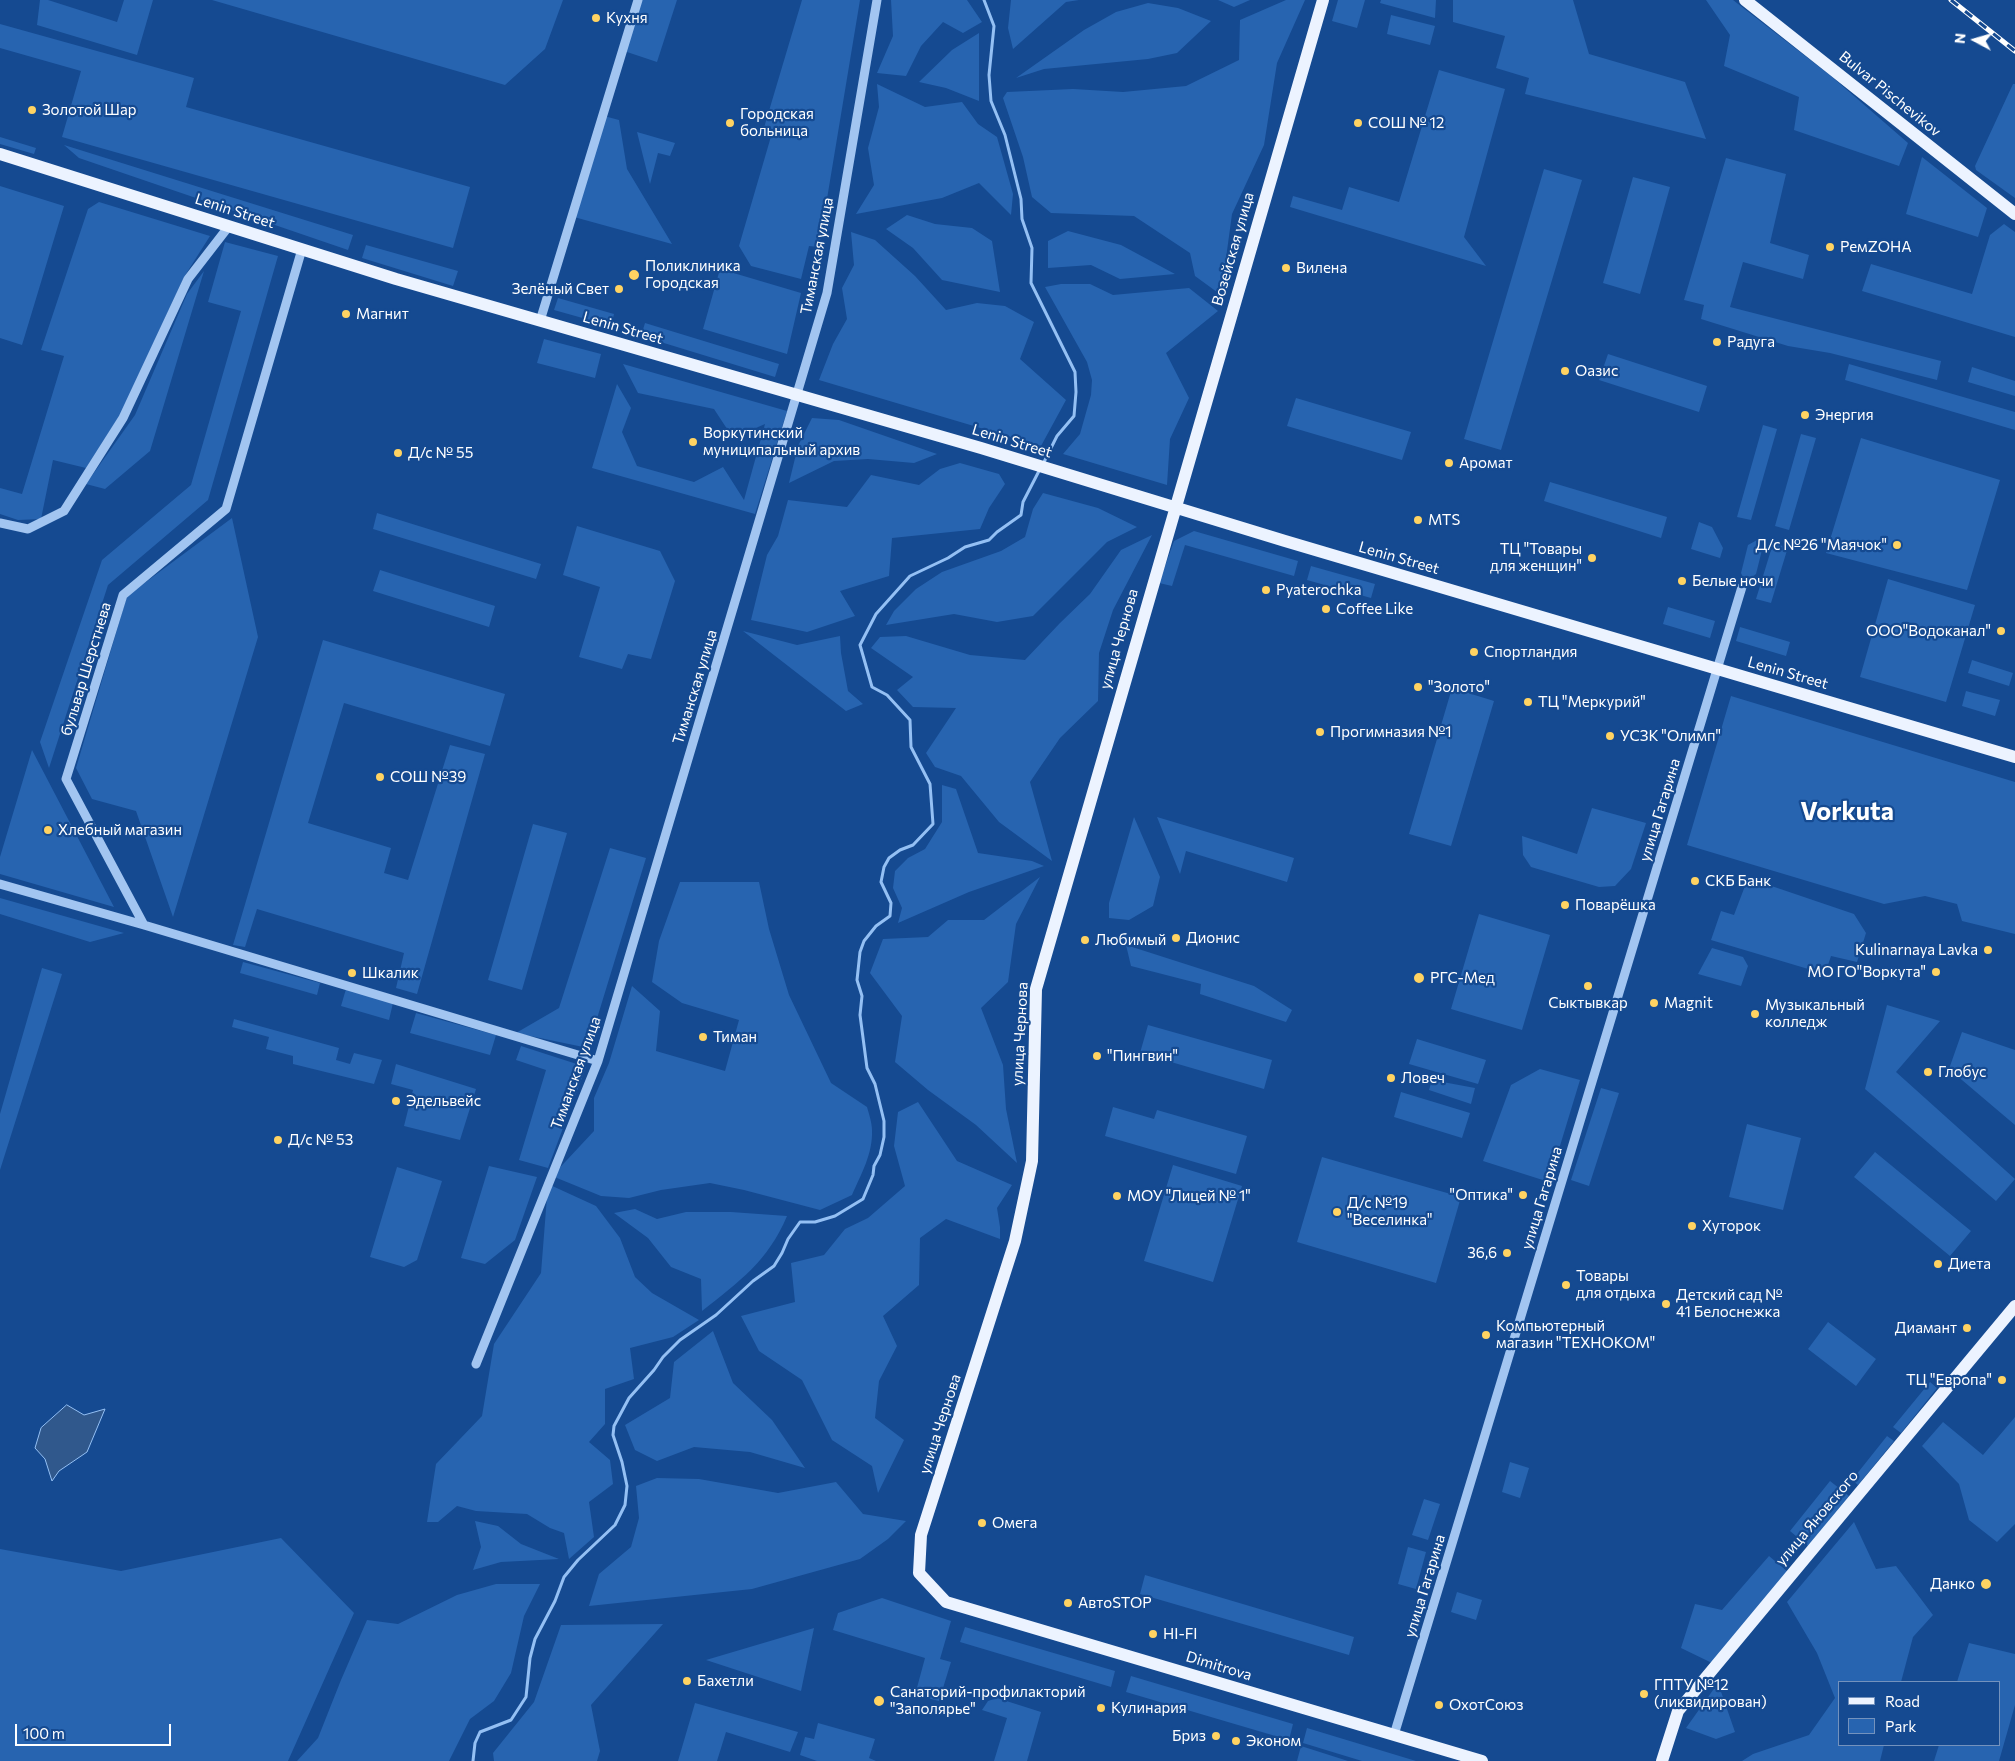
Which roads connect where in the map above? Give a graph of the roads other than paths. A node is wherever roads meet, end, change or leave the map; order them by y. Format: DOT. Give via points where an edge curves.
graph roads {
  1 [pos="638,0"];
  2 [pos="877,0"];
  3 [pos="1323,0"];
  4 [pos="1745,0"];
  5 [pos="0,154"];
  6 [pos="2015,214"];
  7 [pos="229,226"];
  8 [pos="302,249"];
  9 [pos="540,321"];
  10 [pos="797,395"];
  11 [pos="1174,508"];
  12 [pos="0,523"];
  13 [pos="1742,587"];
  14 [pos="1717,669"];
  15 [pos="2015,757"];
  16 [pos="0,884"];
  17 [pos="144,925"];
  18 [pos="598,1062"];
  19 [pos="2015,1306"];
  20 [pos="476,1364"];
  21 [pos="946,1602"];
  22 [pos="1394,1735"];
  23 [pos="1482,1761"];
  24 [pos="1662,1761"];
  1 -- 9 [label="street"];
  2 -- 10 [label="street, Тиманская улица" via="827,293"];
  3 -- 11 [label="main road, Возейская улица"];
  4 -- 6 [label="main road, Bulvar Pischevikov"];
  5 -- 7 [label="main road, Lenin Street"];
  7 -- 8 [label="main road, Lenin Street"];
  7 -- 12 [label="street" via="188,279 123,418 64,511 28,529"];
  8 -- 9 [label="main road, Lenin Street"];
  8 -- 17 [label="street, бульвар Шерстнева" via="226,509 123,595 66,778"];
  9 -- 10 [label="main road, Lenin Street"];
  10 -- 11 [label="main road, Lenin Street"];
  10 -- 18 [label="street, Тиманская улица"];
  11 -- 14 [label="main road, Lenin Street"];
  11 -- 21 [label="main road, улица Чернова" via="1036,989 1032,1161 1015,1241 921,1535 919,1573"];
  13 -- 14 [label="street, улица Гагарина"];
  14 -- 15 [label="main road, Lenin Street"];
  14 -- 22 [label="street, улица Гагарина"];
  16 -- 17 [label="street"];
  17 -- 18 [label="street"];
  18 -- 20 [label="street, Тиманская улица"];
  19 -- 24 [label="main road, улица Яновского" via="1678,1711"];
  21 -- 22 [label="main road, Dimitrova"];
  22 -- 23 [label="main road, Dimitrova"];
}
